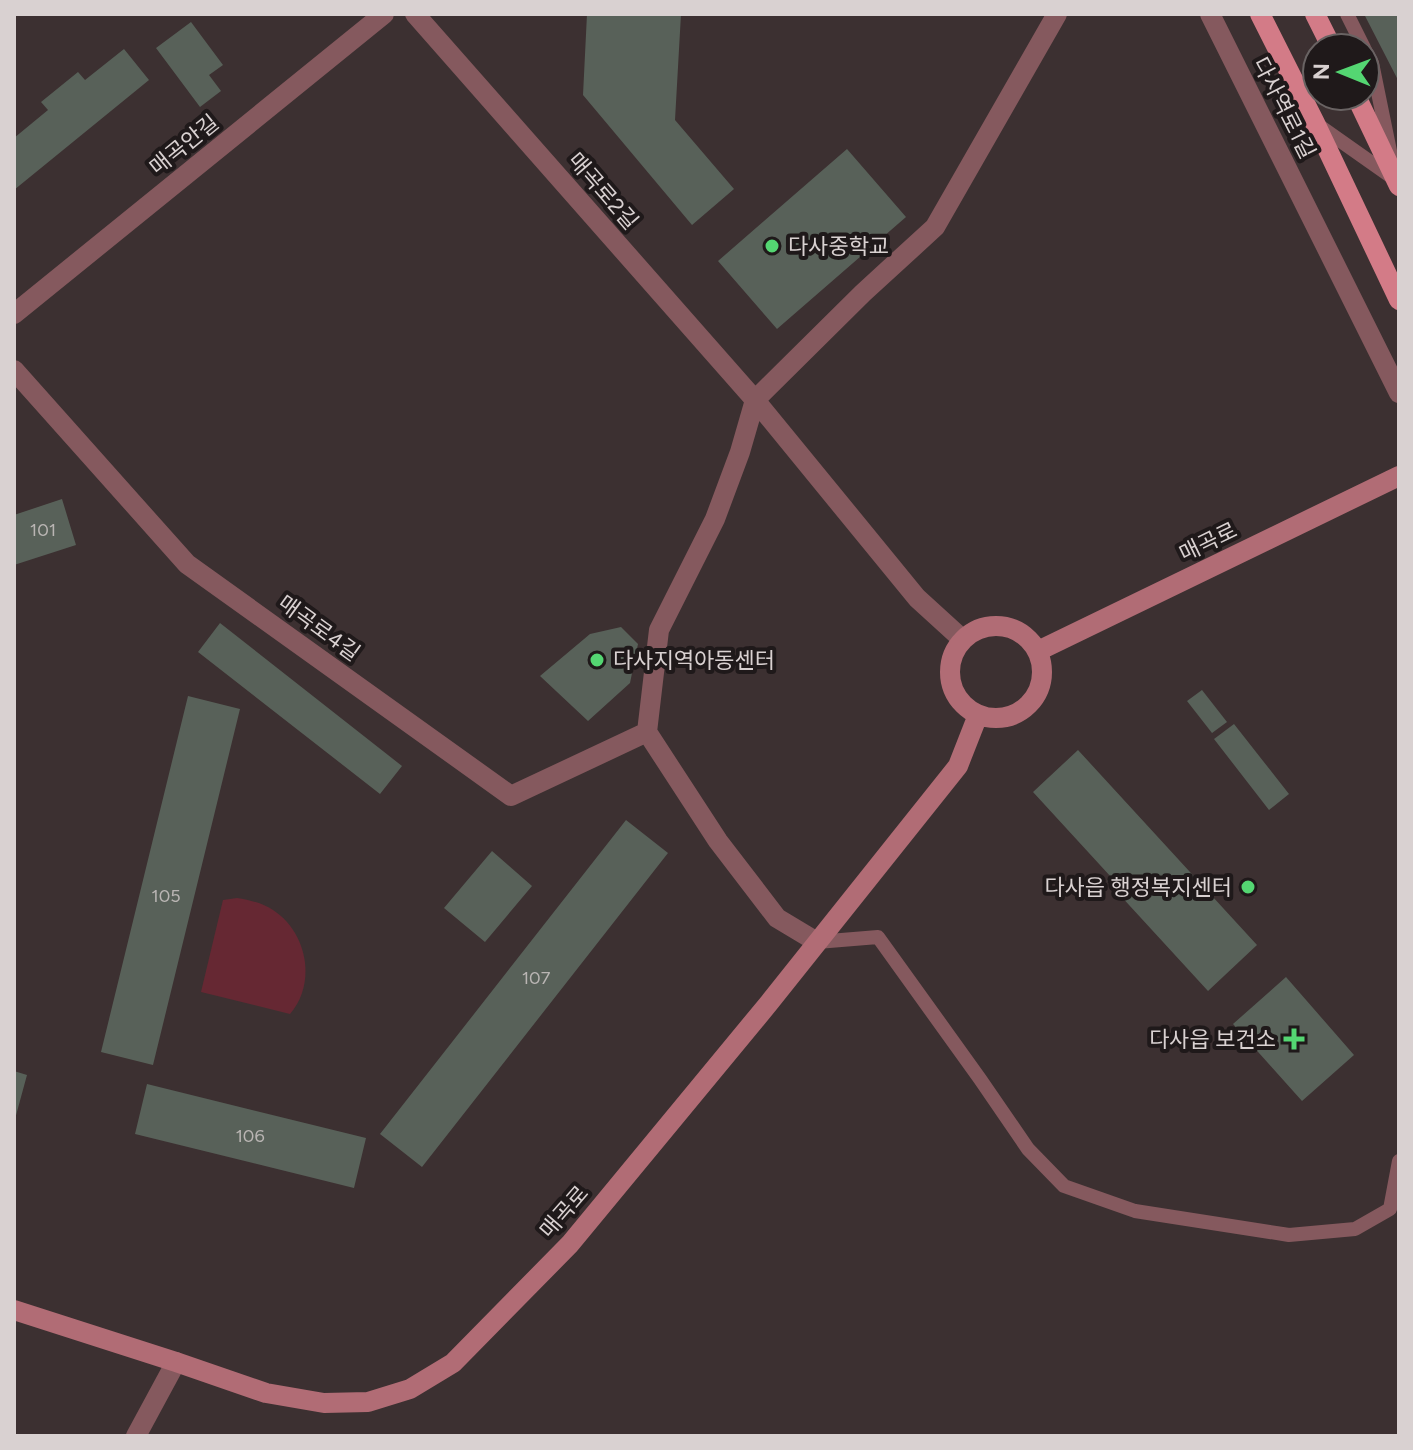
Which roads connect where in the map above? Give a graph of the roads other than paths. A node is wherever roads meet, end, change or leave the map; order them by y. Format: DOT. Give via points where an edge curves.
graph roads {
  1 [pos="384,14"];
  2 [pos="415,14"];
  3 [pos="1057,14"];
  4 [pos="1210,14"];
  5 [pos="1260,14"];
  6 [pos="1315,14"];
  7 [pos="1347,14"];
  8 [pos="1324,32"];
  9 [pos="1356,32"];
  10 [pos="1381,105"];
  11 [pos="1364,112"];
  12 [pos="1315,123"];
  13 [pos="1398,183"];
  14 [pos="1399,300"];
  15 [pos="14,314"];
  16 [pos="14,370"];
  17 [pos="1399,393"];
  18 [pos="755,400"];
  19 [pos="1399,476"];
  20 [pos="962,639"];
  21 [pos="1038,651"];
  22 [pos="978,715"];
  23 [pos="647,732"];
  24 [pos="817,942"];
  25 [pos="1399,1161"];
  26 [pos="14,1310"];
  27 [pos="176,1362"];
  28 [pos="136,1436"];
  1 -- 15 [label="street, 매곡안길"];
  2 -- 18 [label="street, 매곡로2길"];
  3 -- 18 [label="street" via="935,227"];
  4 -- 17 [label="street, 다사역로1길"];
  5 -- 12 [label="main road"];
  6 -- 8 [label="main road"];
  7 -- 9 [label="lane"];
  10 -- 13 [label="lane"];
  11 -- 13 [label="main road"];
  12 -- 13 [label="lane"];
  12 -- 14 [label="main road"];
  16 -- 23 [label="street, 매곡로4길" via="187,564 511,796"];
  18 -- 20 [label="street, 매곡로2길" via="917,598"];
  18 -- 23 [label="street" via="715,519 659,630"];
  19 -- 21 [label="street, 매곡로"];
  20 -- 21 [label="street" via="987,626 1002,625 1028,637"];
  20 -- 22 [label="street" via="954,651 950,680 954,694"];
  21 -- 22 [label="street" via="1042,682 1024,709 1010,717"];
  22 -- 24 [label="street, 매곡로" via="958,766"];
  23 -- 24 [label="street" via="718,841 777,918"];
  24 -- 25 [label="lane" via="878,937 1028,1149 1064,1186 1135,1211 1289,1235 1355,1229 1390,1209"];
  24 -- 27 [label="street, 매곡로" via="570,1244 453,1363 410,1389 368,1402 324,1403 266,1393"];
  26 -- 27 [label="street, 매곡로"];
  27 -- 28 [label="street"];
}
